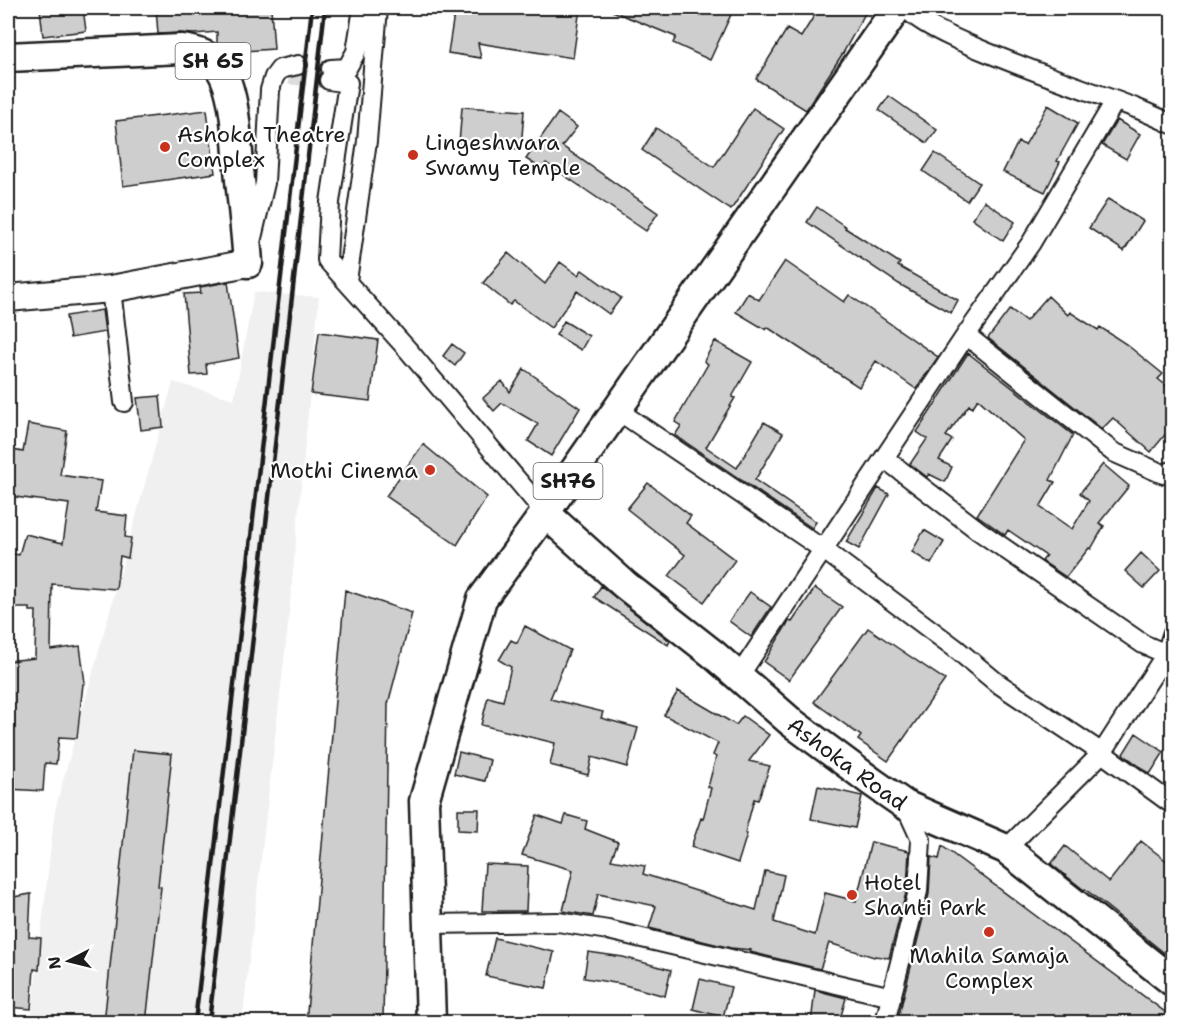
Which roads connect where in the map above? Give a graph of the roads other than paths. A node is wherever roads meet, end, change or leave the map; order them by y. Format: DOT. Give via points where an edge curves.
graph roads {
  1 [pos="363,8"];
  2 [pos="378,8"];
  3 [pos="897,8"];
  4 [pos="907,8"];
  5 [pos="8,57"];
  6 [pos="294,70"];
  7 [pos="1114,100"];
  8 [pos="1173,124"];
  9 [pos="247,260"];
  10 [pos="347,281"];
  11 [pos="111,289"];
  12 [pos="8,298"];
  13 [pos="966,335"];
  14 [pos="124,402"];
  15 [pos="617,410"];
  16 [pos="884,458"];
  17 [pos="1173,471"];
  18 [pos="545,513"];
  19 [pos="824,549"];
  20 [pos="1173,635"];
  21 [pos="1166,654"];
  22 [pos="740,676"];
  23 [pos="1102,753"];
  24 [pos="1173,804"];
  25 [pos="905,805"];
  26 [pos="1006,849"];
  27 [pos="428,924"];
  28 [pos="1173,981"];
  29 [pos="892,997"];
  30 [pos="431,1023"];
  31 [pos="885,1023"];
  1 -- 10 [label="street" via="356,51 347,68 330,75 348,83 330,201 327,260"];
  2 -- 10 [label="street" via="367,141"];
  3 -- 15 [label="main road, SH76"];
  4 -- 7 [label="street" via="910,14 946,34"];
  5 -- 9 [label="main road, SH 65" via="181,49 208,57 226,80 234,114"];
  6 -- 9 [label="street" via="280,69 270,90 265,183"];
  7 -- 8 [label="street"];
  7 -- 13 [label="street" via="1031,243"];
  9 -- 11 [label="main road"];
  10 -- 18 [label="street"];
  11 -- 12 [label="main road"];
  11 -- 14 [label="street"];
  13 -- 16 [label="street"];
  13 -- 17 [label="street" via="1113,452 1163,474"];
  15 -- 18 [label="main road, SH76"];
  15 -- 19 [label="street"];
  16 -- 19 [label="street"];
  16 -- 21 [label="street" via="979,531 1143,644"];
  18 -- 22 [label="main road, Ashoka Road" via="625,585"];
  18 -- 27 [label="main road, SH76" via="483,599 427,790 424,801"];
  19 -- 22 [label="street"];
  19 -- 23 [label="street" via="996,681"];
  20 -- 21 [label="street"];
  21 -- 23 [label="street"];
  22 -- 25 [label="main road, Ashoka Road" via="791,722"];
  23 -- 24 [label="street"];
  23 -- 26 [label="street"];
  25 -- 26 [label="main road, Ashoka Road"];
  25 -- 29 [label="street" via="921,840 918,891"];
  26 -- 28 [label="main road, Ashoka Road"];
  27 -- 29 [label="street" via="558,921"];
  27 -- 30 [label="main road, SH76"];
  29 -- 31 [label="street"];
}
